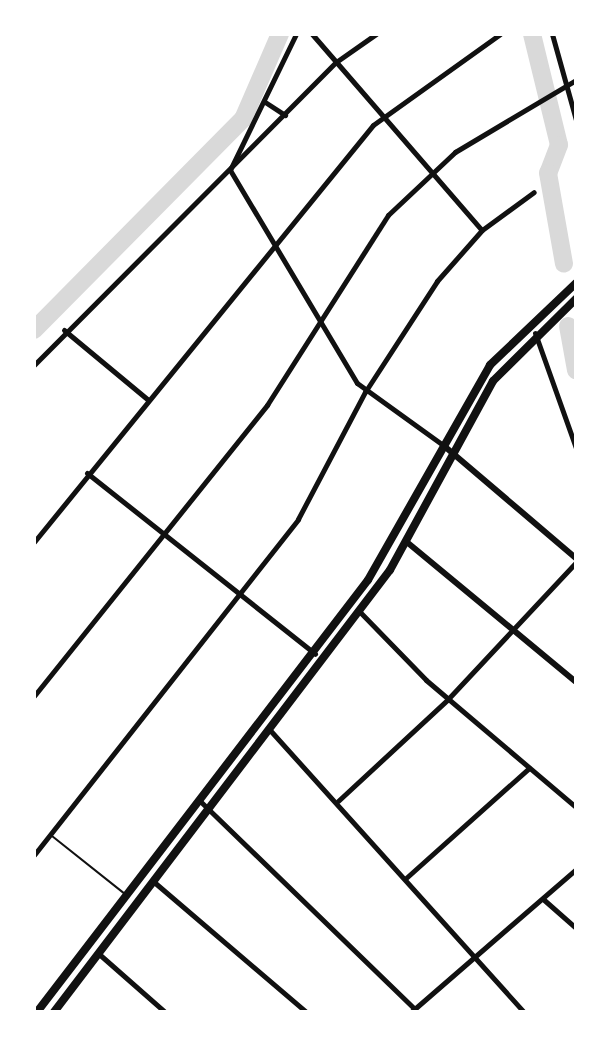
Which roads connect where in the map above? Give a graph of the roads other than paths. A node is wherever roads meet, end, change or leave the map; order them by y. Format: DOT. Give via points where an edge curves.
graph roads {
  1 [pos="296,34"];
  2 [pos="312,34"];
  3 [pos="376,34"];
  4 [pos="500,34"];
  5 [pos="552,34"];
  6 [pos="336,62"];
  7 [pos="576,80"];
  8 [pos="566,83"];
  9 [pos="265,102"];
  10 [pos="285,115"];
  11 [pos="382,115"];
  12 [pos="576,120"];
  13 [pos="230,170"];
  14 [pos="432,170"];
  15 [pos="534,192"];
  16 [pos="482,230"];
  17 [pos="273,245"];
  18 [pos="576,283"];
  19 [pos="576,299"];
  20 [pos="317,319"];
  21 [pos="64,330"];
  22 [pos="535,333"];
  23 [pos="34,365"];
  24 [pos="365,392"];
  25 [pos="147,399"];
  26 [pos="443,445"];
  27 [pos="576,448"];
  28 [pos="451,453"];
  29 [pos="87,473"];
  30 [pos="163,533"];
  31 [pos="34,542"];
  32 [pos="408,543"];
  33 [pos="576,560"];
  34 [pos="238,595"];
  35 [pos="359,611"];
  36 [pos="513,630"];
  37 [pos="313,653"];
  38 [pos="325,660"];
  39 [pos="576,682"];
  40 [pos="34,696"];
  41 [pos="448,699"];
  42 [pos="269,729"];
  43 [pos="529,768"];
  44 [pos="199,800"];
  45 [pos="338,801"];
  46 [pos="576,807"];
  47 [pos="209,809"];
  48 [pos="50,834"];
  49 [pos="34,855"];
  50 [pos="576,869"];
  51 [pos="406,878"];
  52 [pos="154,882"];
  53 [pos="126,895"];
  54 [pos="543,899"];
  55 [pos="576,928"];
  56 [pos="99,954"];
  57 [pos="475,957"];
  58 [pos="413,1010"];
  59 [pos="161,1011"];
  60 [pos="37,1012"];
  61 [pos="54,1012"];
  62 [pos="306,1012"];
  63 [pos="524,1012"];
  1 -- 9 [label="street"];
  2 -- 6 [label="street"];
  3 -- 6 [label="street"];
  4 -- 11 [label="street"];
  5 -- 8 [label="street"];
  6 -- 10 [label="street"];
  6 -- 11 [label="street"];
  7 -- 8 [label="street"];
  8 -- 12 [label="street"];
  8 -- 14 [label="street"];
  9 -- 10 [label="street"];
  9 -- 13 [label="street"];
  10 -- 13 [label="street"];
  11 -- 14 [label="street"];
  11 -- 17 [label="street"];
  13 -- 17 [label="street"];
  13 -- 21 [label="street"];
  14 -- 16 [label="street"];
  14 -- 20 [label="street" via="369,238"];
  15 -- 16 [label="street"];
  16 -- 24 [label="street" via="420,304"];
  17 -- 20 [label="street"];
  17 -- 25 [label="street"];
  18 -- 26 [label="main road" via="490,365"];
  19 -- 22 [label="main road"];
  20 -- 24 [label="street"];
  20 -- 30 [label="street" via="267,405"];
  21 -- 23 [label="street"];
  21 -- 25 [label="street"];
  22 -- 27 [label="street"];
  22 -- 28 [label="main road" via="493,381"];
  24 -- 26 [label="street"];
  24 -- 34 [label="street" via="315,494"];
  25 -- 29 [label="street"];
  26 -- 28 [label="street"];
  26 -- 37 [label="main road" via="397,538"];
  28 -- 32 [label="main road"];
  28 -- 33 [label="street"];
  29 -- 30 [label="street"];
  29 -- 31 [label="street"];
  30 -- 34 [label="street"];
  30 -- 40 [label="street"];
  32 -- 35 [label="main road"];
  32 -- 36 [label="street"];
  33 -- 36 [label="street"];
  34 -- 37 [label="street"];
  34 -- 48 [label="street"];
  35 -- 38 [label="main road"];
  35 -- 41 [label="street"];
  36 -- 39 [label="street"];
  36 -- 41 [label="street"];
  37 -- 38 [label="street"];
  37 -- 44 [label="main road"];
  38 -- 42 [label="main road"];
  41 -- 43 [label="street"];
  41 -- 45 [label="street"];
  42 -- 45 [label="street"];
  42 -- 47 [label="main road"];
  43 -- 46 [label="street"];
  43 -- 51 [label="street"];
  44 -- 47 [label="street"];
  44 -- 53 [label="main road"];
  45 -- 51 [label="street"];
  47 -- 52 [label="main road"];
  47 -- 58 [label="street"];
  48 -- 49 [label="street"];
  48 -- 53 [label="lane"];
  50 -- 54 [label="street"];
  51 -- 57 [label="street"];
  52 -- 56 [label="main road"];
  52 -- 62 [label="street"];
  53 -- 60 [label="main road"];
  54 -- 55 [label="street"];
  54 -- 57 [label="street"];
  56 -- 59 [label="street"];
  56 -- 61 [label="main road"];
  57 -- 58 [label="street"];
  57 -- 63 [label="street"];
}
